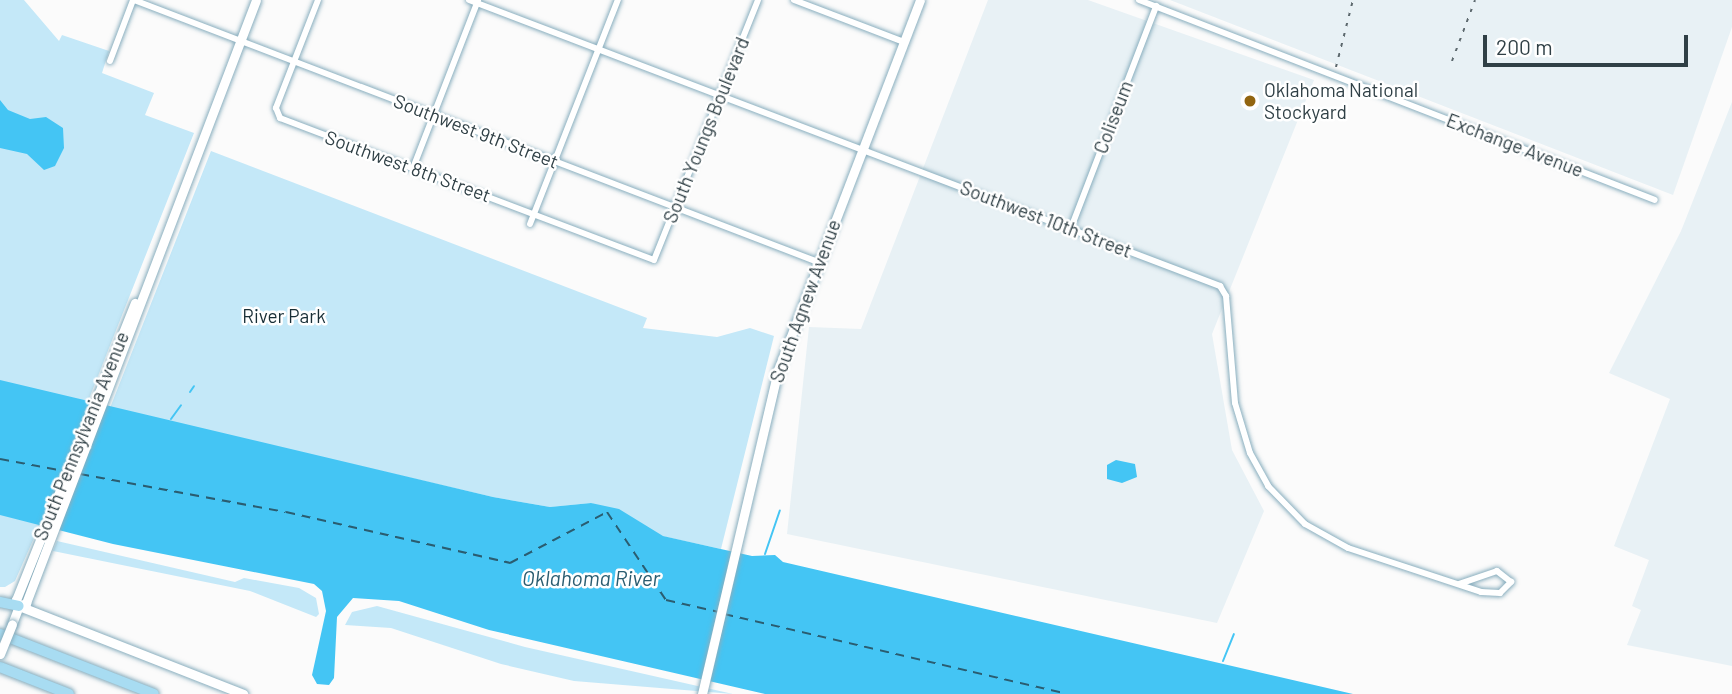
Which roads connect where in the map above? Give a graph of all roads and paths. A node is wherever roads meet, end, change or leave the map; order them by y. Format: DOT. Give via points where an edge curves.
graph roads {
  1 [pos="133,0"];
  2 [pos="256,0"];
  3 [pos="318,0"];
  4 [pos="618,0"];
  5 [pos="758,0"];
  6 [pos="794,0"];
  7 [pos="920,0"];
  8 [pos="1139,0"];
  9 [pos="475,1"];
  10 [pos="1156,6"];
  11 [pos="240,41"];
  12 [pos="904,42"];
  13 [pos="599,49"];
  14 [pos="110,61"];
  15 [pos="295,61"];
  16 [pos="719,94"];
  17 [pos="432,114"];
  18 [pos="862,150"];
  19 [pos="554,161"];
  20 [pos="413,168"];
  21 [pos="1655,200"];
  22 [pos="676,207"];
  23 [pos="536,213"];
  24 [pos="530,224"];
  25 [pos="1071,228"];
  26 [pos="654,260"];
  27 [pos="818,262"];
  28 [pos="1460,584"];
  29 [pos="0,602"];
  30 [pos="19,606"];
  31 [pos="0,634"];
  32 [pos="0,654"];
  33 [pos="0,667"];
  34 [pos="69,694"];
  35 [pos="154,694"];
  36 [pos="243,694"];
  37 [pos="702,694"];
  1 -- 11 [label="street, Southwest 9th Street"];
  1 -- 14 [label="street"];
  2 -- 11 [label="main road, South Pennsylvania Avenue"];
  3 -- 15 [label="street, Southwest 8th Street"];
  4 -- 13 [label="street"];
  5 -- 16 [label="street, South Youngs Boulevard"];
  6 -- 12 [label="street"];
  7 -- 12 [label="main road, South Agnew Avenue"];
  8 -- 10 [label="street, Exchange Avenue"];
  9 -- 13 [label="street, Southwest 10th Street"];
  9 -- 17 [label="street"];
  10 -- 21 [label="street, Exchange Avenue"];
  10 -- 25 [label="street, Coliseum"];
  11 -- 15 [label="street, Southwest 9th Street"];
  11 -- 30 [label="main road, South Pennsylvania Avenue" via="27,586 26,603"];
  12 -- 18 [label="main road, South Agnew Avenue"];
  13 -- 16 [label="street, Southwest 10th Street"];
  13 -- 19 [label="street"];
  15 -- 17 [label="street, Southwest 9th Street"];
  15 -- 20 [label="street, Southwest 8th Street" via="276,108 278,116"];
  16 -- 18 [label="street, Southwest 10th Street"];
  16 -- 22 [label="street, South Youngs Boulevard"];
  17 -- 19 [label="street, Southwest 9th Street"];
  17 -- 20 [label="street"];
  18 -- 25 [label="street, Southwest 10th Street"];
  18 -- 27 [label="main road, South Agnew Avenue"];
  19 -- 22 [label="street, Southwest 9th Street"];
  19 -- 23 [label="street"];
  20 -- 23 [label="street, Southwest 8th Street"];
  22 -- 26 [label="street, South Youngs Boulevard"];
  22 -- 27 [label="street, Southwest 9th Street"];
  23 -- 24 [label="street"];
  23 -- 26 [label="street, Southwest 8th Street"];
  25 -- 28 [label="street, Southwest 10th Street" via="1224,290 1230,371 1244,438 1263,479 1292,513 1348,548"];
  27 -- 37 [label="main road, South Agnew Avenue" via="778,370"];
  28 -- 28 [label="street, Southwest 10th Street" via="1492,593 1506,591 1511,582 1497,571"];
  29 -- 30 [label="highway"];
  30 -- 32 [label="main road, South Pennsylvania Avenue, bridge"];
  30 -- 36 [label="main road"];
  31 -- 35 [label="highway"];
  33 -- 34 [label="highway"];
}
